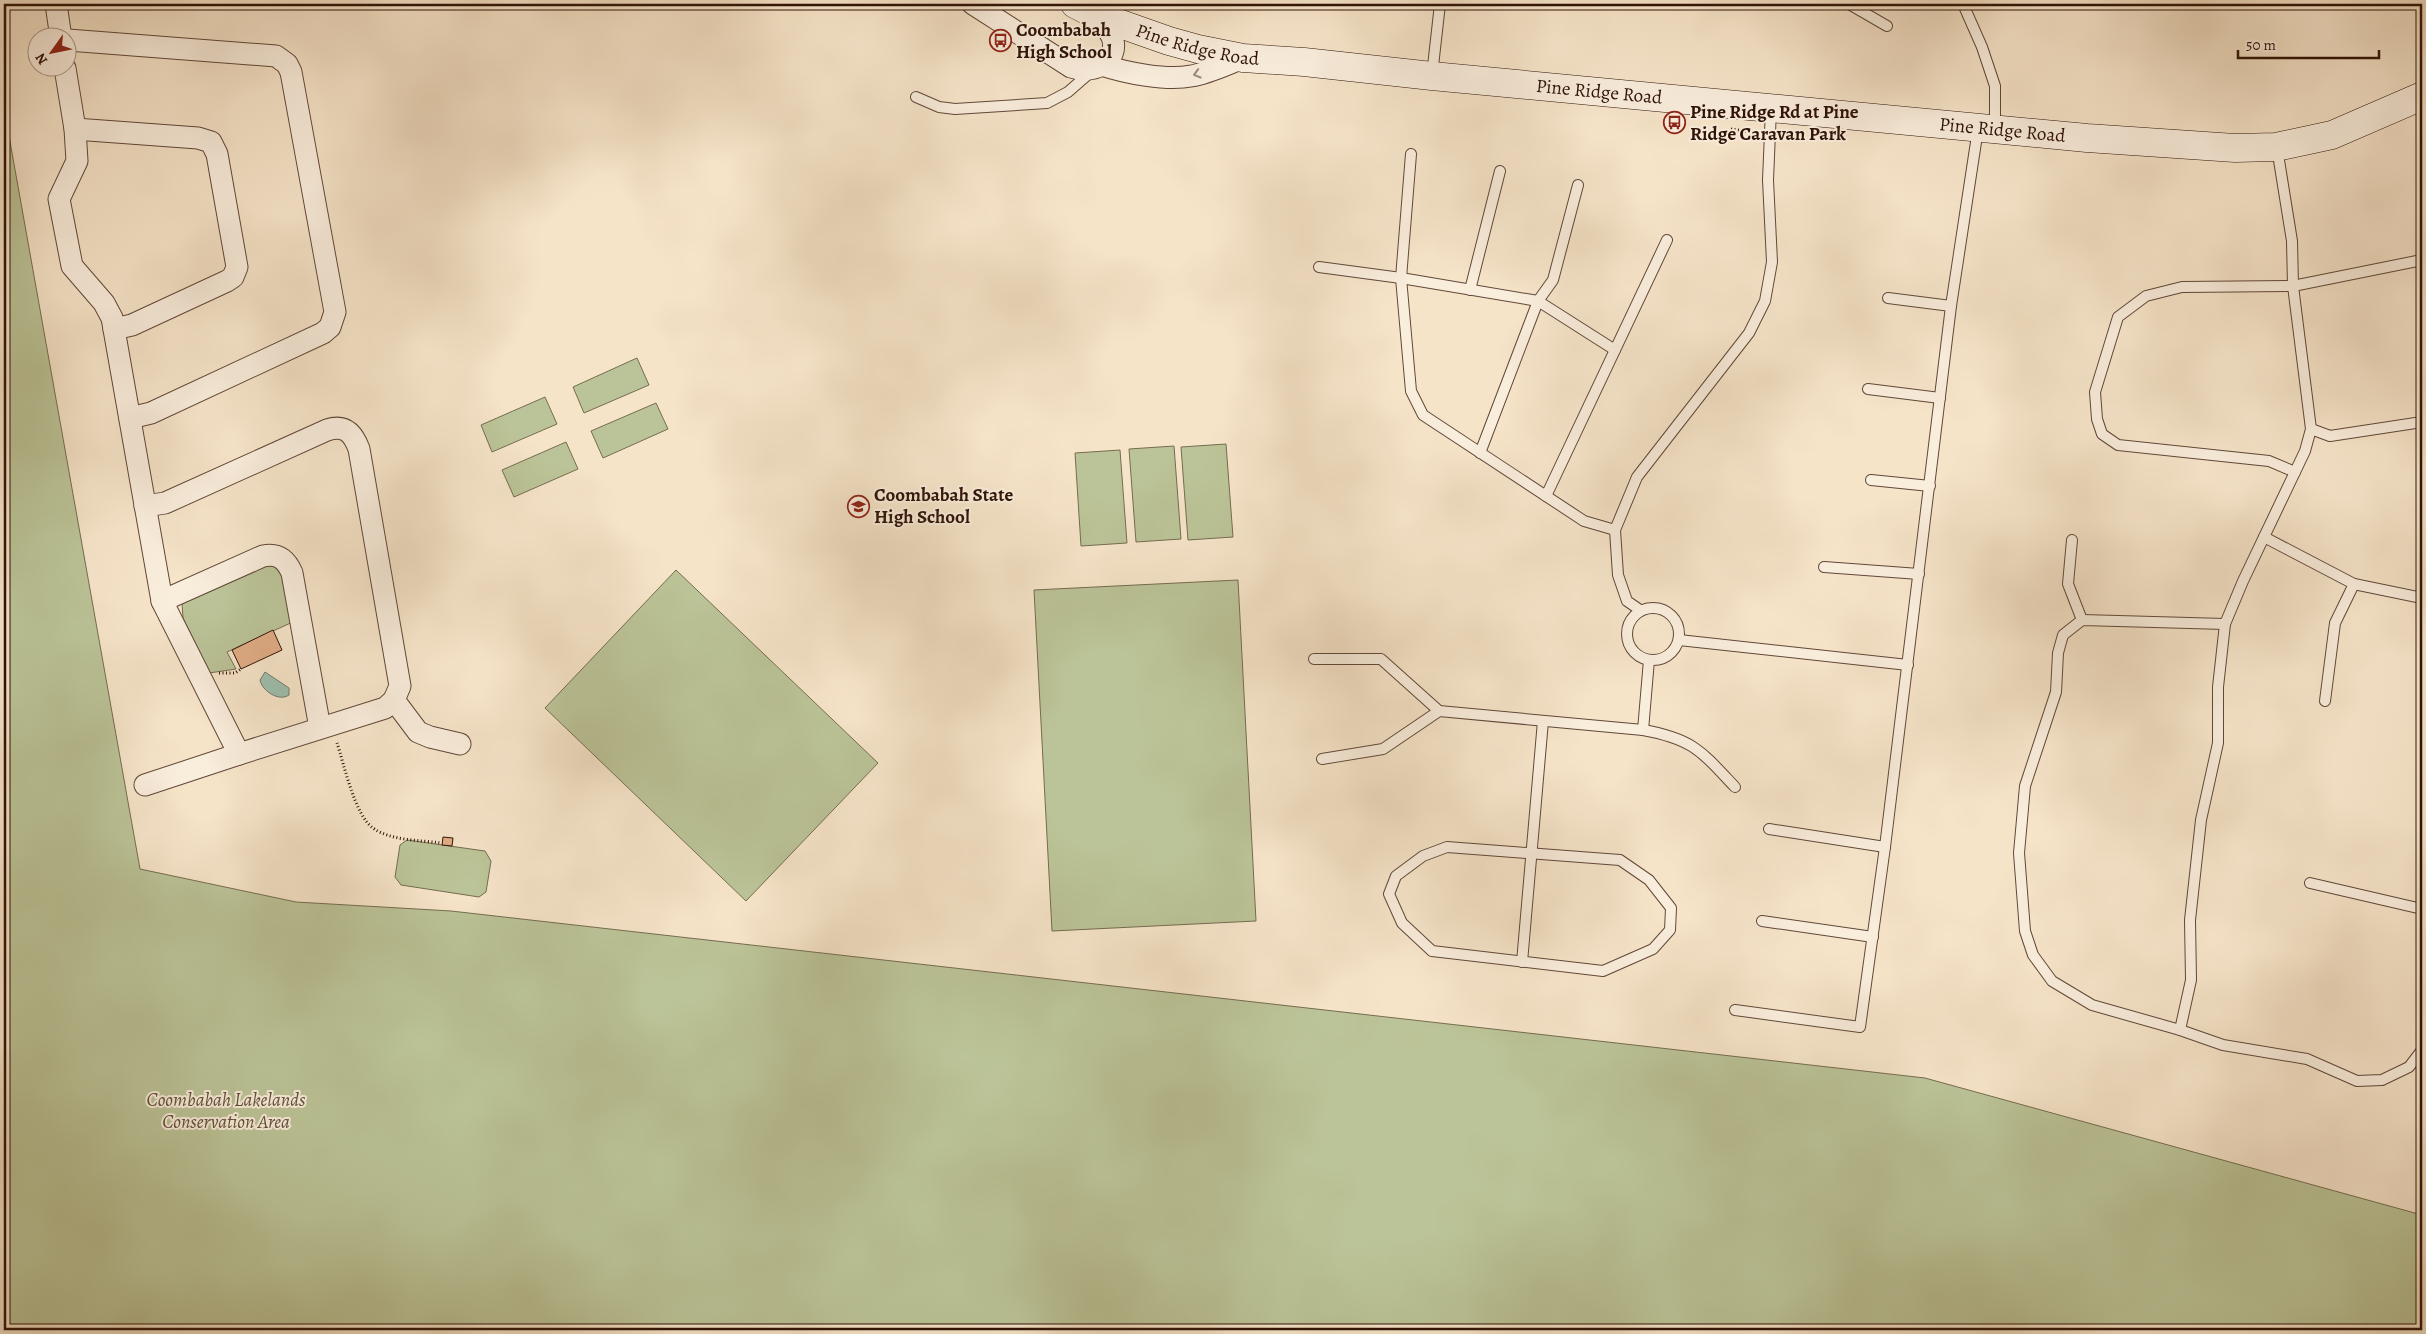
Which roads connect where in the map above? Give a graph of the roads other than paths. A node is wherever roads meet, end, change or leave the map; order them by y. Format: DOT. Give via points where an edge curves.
graph roads {
  1 [pos="56,4"];
  2 [pos="973,4"];
  3 [pos="1440,4"];
  4 [pos="1849,4"];
  5 [pos="1963,4"];
  6 [pos="1086,10"];
  7 [pos="1887,26"];
  8 [pos="60,28"];
  9 [pos="78,41"];
  10 [pos="1243,58"];
  11 [pos="1097,68"];
  12 [pos="1432,76"];
  13 [pos="67,78"];
  14 [pos="2422,96"];
  15 [pos="916,97"];
  16 [pos="1771,108"];
  17 [pos="1986,128"];
  18 [pos="75,129"];
  19 [pos="2276,147"];
  20 [pos="1411,154"];
  21 [pos="1500,171"];
  22 [pos="1578,185"];
  23 [pos="1667,240"];
  24 [pos="2422,260"];
  25 [pos="1319,268"];
  26 [pos="1400,278"];
  27 [pos="2293,286"];
  28 [pos="1470,290"];
  29 [pos="1888,298"];
  30 [pos="1538,301"];
  31 [pos="1952,306"];
  32 [pos="114,329"];
  33 [pos="1615,350"];
  34 [pos="1868,390"];
  35 [pos="1940,398"];
  36 [pos="130,418"];
  37 [pos="2422,422"];
  38 [pos="2311,429"];
  39 [pos="1480,453"];
  40 [pos="2295,472"];
  41 [pos="1871,480"];
  42 [pos="1930,486"];
  43 [pos="1546,496"];
  44 [pos="145,506"];
  45 [pos="1616,530"];
  46 [pos="2264,537"];
  47 [pos="2072,540"];
  48 [pos="1824,567"];
  49 [pos="1919,574"];
  50 [pos="2354,584"];
  51 [pos="2422,598"];
  52 [pos="162,601"];
  53 [pos="1640,610"];
  54 [pos="2082,620"];
  55 [pos="2225,624"];
  56 [pos="1679,640"];
  57 [pos="1314,659"];
  58 [pos="1649,660"];
  59 [pos="1908,665"];
  60 [pos="394,700"];
  61 [pos="2325,701"];
  62 [pos="1439,711"];
  63 [pos="1543,720"];
  64 [pos="326,726"];
  65 [pos="1643,730"];
  66 [pos="460,744"];
  67 [pos="239,754"];
  68 [pos="1322,758"];
  69 [pos="145,785"];
  70 [pos="1734,786"];
  71 [pos="1769,828"];
  72 [pos="1885,847"];
  73 [pos="1531,853"];
  74 [pos="2310,883"];
  75 [pos="2422,909"];
  76 [pos="1762,921"];
  77 [pos="1873,937"];
  78 [pos="1522,962"];
  79 [pos="1735,1010"];
  80 [pos="2180,1030"];
  81 [pos="2422,1050"];
  1 -- 8 [label="street"];
  2 -- 11 [label="street" via="1071,67 1081,70"];
  3 -- 12 [label="lane"];
  4 -- 7 [label="lane"];
  5 -- 17 [label="lane" via="1982,47 1994,86"];
  6 -- 10 [label="street, Pine Ridge Road" via="1191,47"];
  6 -- 11 [label="street" via="1113,39 1112,48"];
  9 -- 36 [label="street" via="276,56 288,64 335,312 330,327 323,333 151,413"];
  10 -- 11 [label="street, one-way" via="1178,78"];
  10 -- 12 [label="street, Pine Ridge Road"];
  11 -- 15 [label="lane" via="1068,92 1047,102 955,109 939,107"];
  12 -- 16 [label="street, Pine Ridge Road"];
  13 -- 18 [label="street"];
  14 -- 19 [label="street, Pine Ridge Road" via="2332,135"];
  16 -- 17 [label="street, Pine Ridge Road"];
  16 -- 45 [label="lane" via="1768,180 1772,262 1764,300 1749,333 1637,477"];
  17 -- 19 [label="street, Pine Ridge Road" via="2186,144"];
  17 -- 31 [label="lane"];
  18 -- 32 [label="street" via="77,161 59,200 72,266 104,303"];
  18 -- 32 [label="street" via="198,138 211,142 217,154 236,267 233,277 132,324"];
  19 -- 27 [label="lane" via="2292,241"];
  20 -- 26 [label="lane"];
  21 -- 28 [label="lane"];
  22 -- 30 [label="lane" via="1554,280"];
  23 -- 33 [label="lane"];
  24 -- 27 [label="lane"];
  25 -- 26 [label="lane"];
  26 -- 28 [label="lane"];
  26 -- 39 [label="lane" via="1411,391 1423,415"];
  27 -- 38 [label="lane"];
  27 -- 40 [label="lane" via="2182,287 2146,296 2118,317 2095,392 2102,434 2118,445 2269,460"];
  28 -- 30 [label="lane"];
  29 -- 31 [label="lane"];
  30 -- 33 [label="lane"];
  30 -- 39 [label="lane"];
  31 -- 35 [label="lane"];
  32 -- 36 [label="street"];
  33 -- 43 [label="lane"];
  34 -- 35 [label="lane"];
  35 -- 42 [label="lane"];
  36 -- 44 [label="street"];
  37 -- 38 [label="lane" via="2330,436"];
  38 -- 40 [label="lane"];
  39 -- 43 [label="lane"];
  40 -- 46 [label="lane"];
  41 -- 42 [label="lane"];
  42 -- 49 [label="lane"];
  43 -- 45 [label="lane" via="1584,521"];
  44 -- 52 [label="street"];
  44 -- 60 [label="street" via="165,503 327,430 341,427 351,433 359,449 400,686"];
  45 -- 53 [label="lane" via="1618,575 1627,601"];
  46 -- 50 [label="lane"];
  46 -- 55 [label="lane"];
  47 -- 54 [label="lane" via="2068,584"];
  48 -- 49 [label="lane"];
  49 -- 59 [label="lane"];
  50 -- 51 [label="lane"];
  50 -- 61 [label="lane" via="2335,623"];
  52 -- 64 [label="street" via="263,556 282,558 292,572"];
  52 -- 67 [label="street"];
  53 -- 56 [label="lane" via="1657,607 1666,611 1677,624"];
  53 -- 58 [label="lane" via="1632,617 1626,634 1634,653"];
  54 -- 55 [label="lane"];
  54 -- 80 [label="lane" via="2062,635 2056,692 2025,786 2020,854 2024,931 2033,955 2052,981 2092,1005"];
  55 -- 80 [label="lane" via="2218,687 2218,743 2201,820 2190,920 2191,980"];
  56 -- 58 [label="lane" via="1668,656"];
  56 -- 59 [label="lane"];
  57 -- 62 [label="lane" via="1381,659"];
  58 -- 65 [label="lane"];
  59 -- 72 [label="lane"];
  60 -- 64 [label="street" via="385,708"];
  60 -- 66 [label="street" via="418,732"];
  62 -- 63 [label="lane"];
  62 -- 68 [label="lane" via="1384,749"];
  63 -- 65 [label="lane"];
  63 -- 73 [label="lane"];
  64 -- 67 [label="street"];
  65 -- 70 [label="lane" via="1672,735 1698,749"];
  67 -- 69 [label="street"];
  71 -- 72 [label="lane"];
  72 -- 77 [label="lane"];
  73 -- 78 [label="lane"];
  73 -- 78 [label="lane" via="1447,848 1423,856 1396,876 1389,894 1402,923 1432,951"];
  73 -- 78 [label="lane" via="1620,860 1649,880 1671,908 1670,930 1653,949 1603,971"];
  74 -- 75 [label="lane"];
  76 -- 77 [label="lane"];
  77 -- 79 [label="lane" via="1860,1026"];
  80 -- 81 [label="lane" via="2223,1045 2306,1059 2357,1081 2382,1080 2410,1067"];
}
